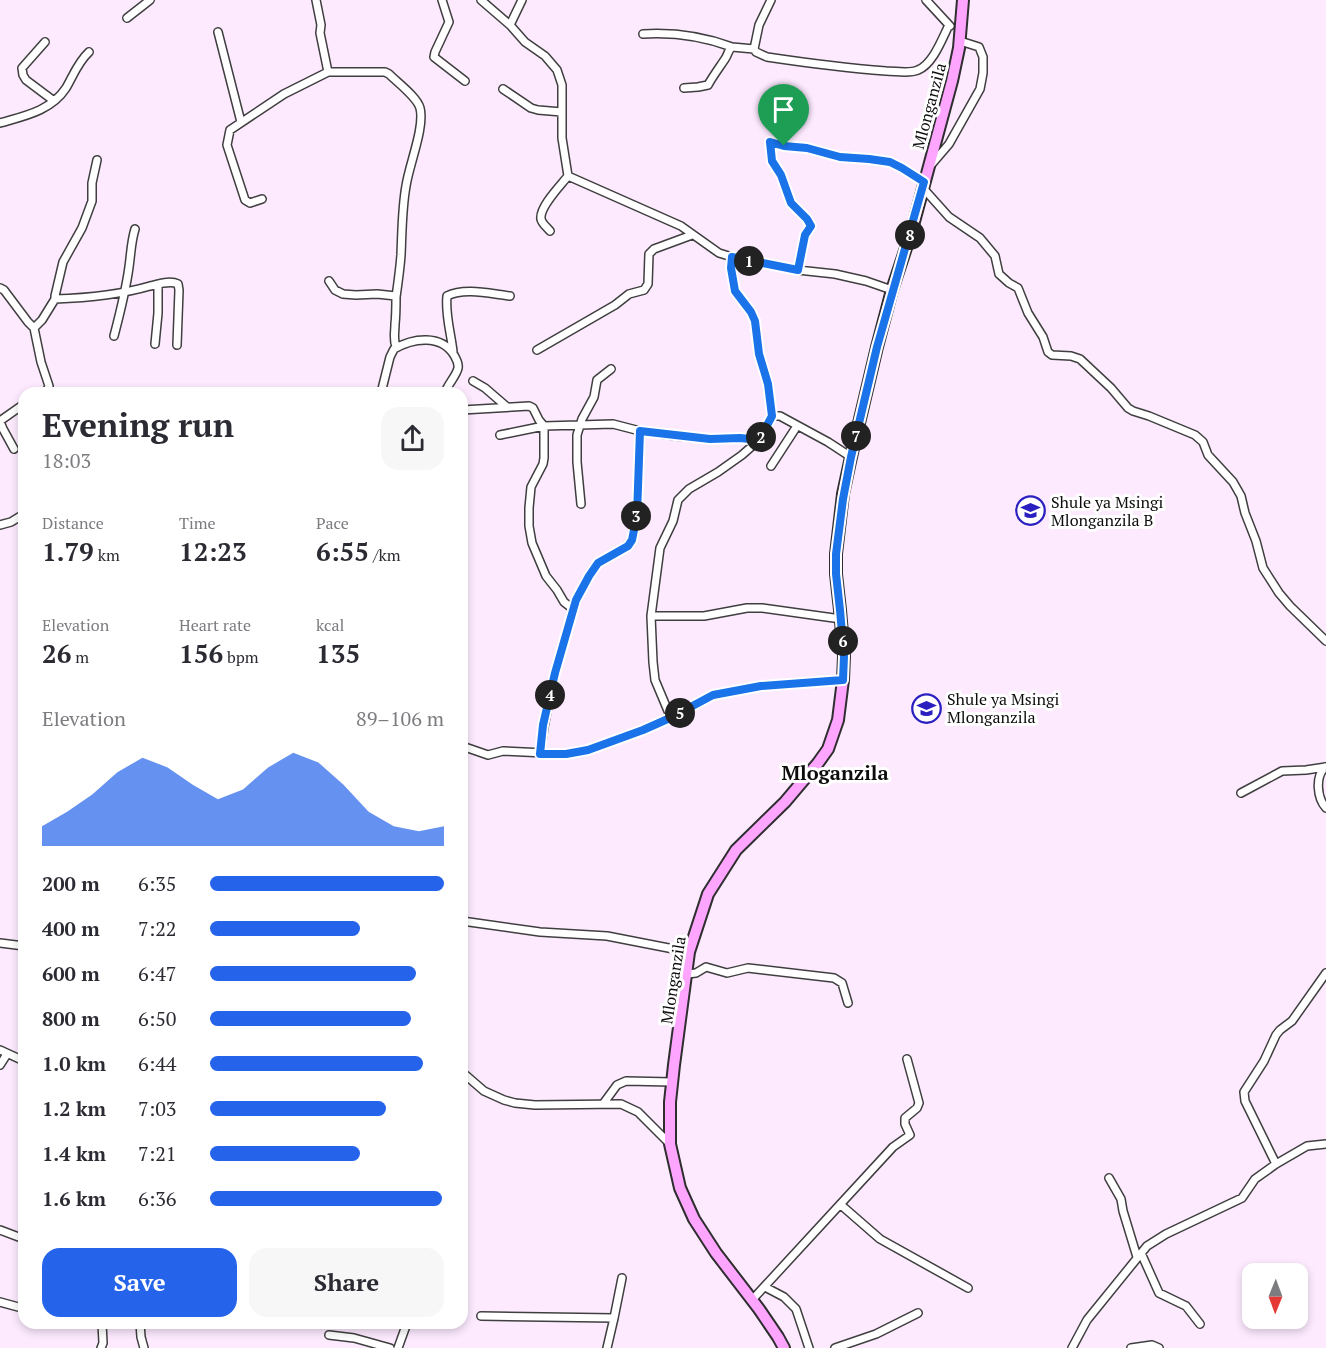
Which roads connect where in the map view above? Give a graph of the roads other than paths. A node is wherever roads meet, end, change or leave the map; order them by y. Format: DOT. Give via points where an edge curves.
graph roads {
  1 [pos="150,0"];
  2 [pos="316,0"];
  3 [pos="442,0"];
  4 [pos="480,0"];
  5 [pos="522,0"];
  6 [pos="771,0"];
  7 [pos="926,0"];
  8 [pos="963,0"];
  9 [pos="126,18"];
  10 [pos="510,25"];
  11 [pos="949,25"];
  12 [pos="218,32"];
  13 [pos="643,34"];
  14 [pos="960,36"];
  15 [pos="45,42"];
  16 [pos="732,47"];
  17 [pos="754,49"];
  18 [pos="89,52"];
  19 [pos="328,72"];
  20 [pos="465,81"];
  21 [pos="684,88"];
  22 [pos="503,89"];
  23 [pos="54,101"];
  24 [pos="562,112"];
  25 [pos="241,122"];
  26 [pos="0,123"];
  27 [pos="97,160"];
  28 [pos="927,170"];
  29 [pos="568,176"];
  30 [pos="924,185"];
  31 [pos="262,199"];
  32 [pos="135,230"];
  33 [pos="550,231"];
  34 [pos="692,235"];
  35 [pos="732,257"];
  36 [pos="798,270"];
  37 [pos="329,280"];
  38 [pos="158,284"];
  39 [pos="0,288"];
  40 [pos="892,290"];
  41 [pos="125,294"];
  42 [pos="396,296"];
  43 [pos="510,296"];
  44 [pos="55,299"];
  45 [pos="34,328"];
  46 [pos="114,336"];
  47 [pos="155,344"];
  48 [pos="177,345"];
  49 [pos="396,347"];
  50 [pos="537,350"];
  51 [pos="453,354"];
  52 [pos="611,369"];
  53 [pos="473,381"];
  54 [pos="45,387"];
  55 [pos="382,387"];
  56 [pos="447,387"];
  57 [pos="507,407"];
  58 [pos="18,408"];
  59 [pos="468,410"];
  60 [pos="772,416"];
  61 [pos="0,421"];
  62 [pos="579,425"];
  63 [pos="544,426"];
  64 [pos="797,426"];
  65 [pos="640,431"];
  66 [pos="500,435"];
  67 [pos="759,440"];
  68 [pos="14,449"];
  69 [pos="851,457"];
  70 [pos="771,466"];
  71 [pos="581,504"];
  72 [pos="18,518"];
  73 [pos="0,525"];
  74 [pos="573,609"];
  75 [pos="651,616"];
  76 [pos="841,619"];
  77 [pos="1326,641"];
  78 [pos="843,680"];
  79 [pos="670,718"];
  80 [pos="468,748"];
  81 [pos="540,754"];
  82 [pos="1326,767"];
  83 [pos="1241,793"];
  84 [pos="1326,808"];
  85 [pos="468,922"];
  86 [pos="0,943"];
  87 [pos="18,945"];
  88 [pos="689,952"];
  89 [pos="1326,973"];
  90 [pos="687,974"];
  91 [pos="848,1003"];
  92 [pos="3,1052"];
  93 [pos="18,1058"];
  94 [pos="907,1059"];
  95 [pos="0,1065"];
  96 [pos="468,1077"];
  97 [pos="672,1082"];
  98 [pos="603,1104"];
  99 [pos="670,1144"];
  100 [pos="1326,1144"];
  101 [pos="1276,1164"];
  102 [pos="1109,1178"];
  103 [pos="842,1205"];
  104 [pos="0,1230"];
  105 [pos="18,1237"];
  106 [pos="1139,1255"];
  107 [pos="622,1278"];
  108 [pos="765,1287"];
  109 [pos="968,1288"];
  110 [pos="752,1300"];
  111 [pos="0,1302"];
  112 [pos="18,1307"];
  113 [pos="918,1313"];
  114 [pos="481,1316"];
  115 [pos="614,1318"];
  116 [pos="1200,1324"];
  117 [pos="102,1329"];
  118 [pos="141,1329"];
  119 [pos="405,1329"];
  120 [pos="329,1335"];
  121 [pos="101,1348"];
  122 [pos="143,1348"];
  123 [pos="390,1348"];
  124 [pos="398,1348"];
  125 [pos="607,1348"];
  126 [pos="784,1348"];
  127 [pos="809,1348"];
  128 [pos="835,1348"];
  129 [pos="1072,1348"];
  130 [pos="1131,1348"];
  131 [pos="1159,1348"];
  1 -- 9 [label="street"];
  2 -- 19 [label="street"];
  3 -- 20 [label="street" via="448,22 434,57"];
  4 -- 10 [label="street"];
  5 -- 10 [label="street"];
  6 -- 17 [label="street" via="759,25"];
  7 -- 11 [label="street"];
  8 -- 14 [label="street, Mlonganzila"];
  10 -- 24 [label="street" via="557,70 562,86"];
  11 -- 14 [label="street"];
  11 -- 17 [label="street" via="927,63 913,71 846,68 767,57"];
  12 -- 25 [label="street"];
  13 -- 16 [label="street" via="687,35"];
  14 -- 28 [label="street, Mlonganzila"];
  14 -- 28 [label="street" via="979,47 983,73 980,89 949,144"];
  15 -- 23 [label="street" via="22,68 23,75"];
  16 -- 17 [label="street"];
  16 -- 21 [label="street" via="708,85"];
  18 -- 23 [label="street"];
  19 -- 25 [label="street"];
  19 -- 42 [label="street" via="387,73 419,105 419,130 405,186"];
  22 -- 24 [label="street" via="531,108"];
  23 -- 26 [label="street" via="23,118"];
  24 -- 29 [label="street" via="561,138"];
  25 -- 31 [label="street" via="230,130 227,145 244,200 250,203"];
  27 -- 44 [label="street" via="92,201 63,262"];
  28 -- 30 [label="street, Mlonganzila"];
  29 -- 33 [label="street" via="542,210 542,223"];
  29 -- 34 [label="street" via="681,226"];
  30 -- 36 [label="street" via="890,162 840,157 770,142 772,161 791,203 811,226 805,235"];
  30 -- 40 [label="street, Mlonganzila"];
  30 -- 77 [label="street" via="948,217 980,238 995,256 999,273 1018,288 1050,354 1080,359 1128,408 1195,435 1203,442 1208,455 1241,496 1263,568 1290,606"];
  32 -- 41 [label="street"];
  34 -- 35 [label="street"];
  34 -- 50 [label="street" via="649,254 648,284 644,290 628,294"];
  35 -- 36 [label="street"];
  35 -- 60 [label="street" via="735,291 755,321"];
  36 -- 40 [label="street" via="835,274"];
  37 -- 42 [label="street" via="343,294"];
  38 -- 41 [label="street"];
  38 -- 47 [label="street"];
  38 -- 48 [label="street" via="178,284"];
  39 -- 45 [label="street"];
  40 -- 69 [label="street, Mlonganzila"];
  41 -- 44 [label="street"];
  41 -- 46 [label="street"];
  42 -- 49 [label="street"];
  43 -- 51 [label="street" via="468,292 447,296"];
  44 -- 45 [label="street"];
  45 -- 54 [label="street"];
  49 -- 51 [label="street" via="432,339"];
  49 -- 55 [label="street"];
  51 -- 56 [label="street" via="458,369"];
  52 -- 62 [label="street" via="597,380 594,397"];
  53 -- 57 [label="street"];
  57 -- 59 [label="street"];
  57 -- 63 [label="street" via="531,407"];
  58 -- 61 [label="street"];
  60 -- 64 [label="street"];
  60 -- 67 [label="street"];
  61 -- 68 [label="street"];
  62 -- 63 [label="street"];
  62 -- 65 [label="street" via="614,424"];
  62 -- 71 [label="street" via="576,452"];
  63 -- 66 [label="street"];
  63 -- 74 [label="street" via="544,458 531,487 529,526 546,576"];
  64 -- 69 [label="street"];
  64 -- 70 [label="street"];
  65 -- 67 [label="street"];
  65 -- 74 [label="street" via="637,515 632,540 598,563"];
  67 -- 75 [label="street" via="678,500 660,548"];
  69 -- 76 [label="street, Mlonganzila" via="836,554"];
  72 -- 73 [label="street"];
  74 -- 81 [label="street" via="543,725"];
  75 -- 76 [label="street" via="704,616 762,608"];
  75 -- 79 [label="street" via="655,680"];
  76 -- 78 [label="street, Mlonganzila"];
  78 -- 79 [label="street" via="761,686 713,695"];
  78 -- 88 [label="street, Mlonganzila" via="838,720 828,749 801,785 736,850 708,894"];
  79 -- 81 [label="street" via="588,750"];
  80 -- 81 [label="street" via="488,755 504,751"];
  82 -- 83 [label="street" via="1281,771"];
  82 -- 84 [label="street" via="1318,780 1320,799"];
  85 -- 88 [label="street" via="607,936"];
  86 -- 87 [label="street"];
  88 -- 90 [label="street, Mlonganzila"];
  89 -- 101 [label="street" via="1292,1022 1276,1035 1244,1092"];
  90 -- 91 [label="street" via="706,967 727,973 748,968 834,978 842,983"];
  90 -- 97 [label="street, Mlonganzila"];
  92 -- 93 [label="street"];
  92 -- 95 [label="street"];
  94 -- 103 [label="street" via="919,1103 905,1118 910,1133"];
  96 -- 98 [label="street" via="484,1091 515,1103"];
  97 -- 98 [label="street" via="626,1081 617,1085"];
  97 -- 99 [label="street, Mlonganzila"];
  98 -- 99 [label="street" via="621,1104 638,1112"];
  99 -- 110 [label="street, Mlonganzila" via="680,1188 694,1219"];
  100 -- 101 [label="street" via="1307,1146"];
  101 -- 106 [label="street" via="1255,1179 1242,1198 1166,1234"];
  102 -- 106 [label="street" via="1121,1199"];
  103 -- 108 [label="street"];
  103 -- 109 [label="street" via="880,1239"];
  104 -- 105 [label="street"];
  106 -- 116 [label="street" via="1160,1293 1186,1306"];
  106 -- 129 [label="street" via="1087,1320"];
  107 -- 115 [label="street"];
  108 -- 110 [label="street"];
  108 -- 127 [label="street" via="796,1309"];
  110 -- 126 [label="street, Mlonganzila"];
  111 -- 112 [label="street"];
  113 -- 128 [label="street" via="876,1334"];
  114 -- 115 [label="street"];
  115 -- 125 [label="street"];
  117 -- 121 [label="street"];
  118 -- 122 [label="street"];
  119 -- 124 [label="street"];
  120 -- 123 [label="street"];
  130 -- 131 [label="street"];
}
